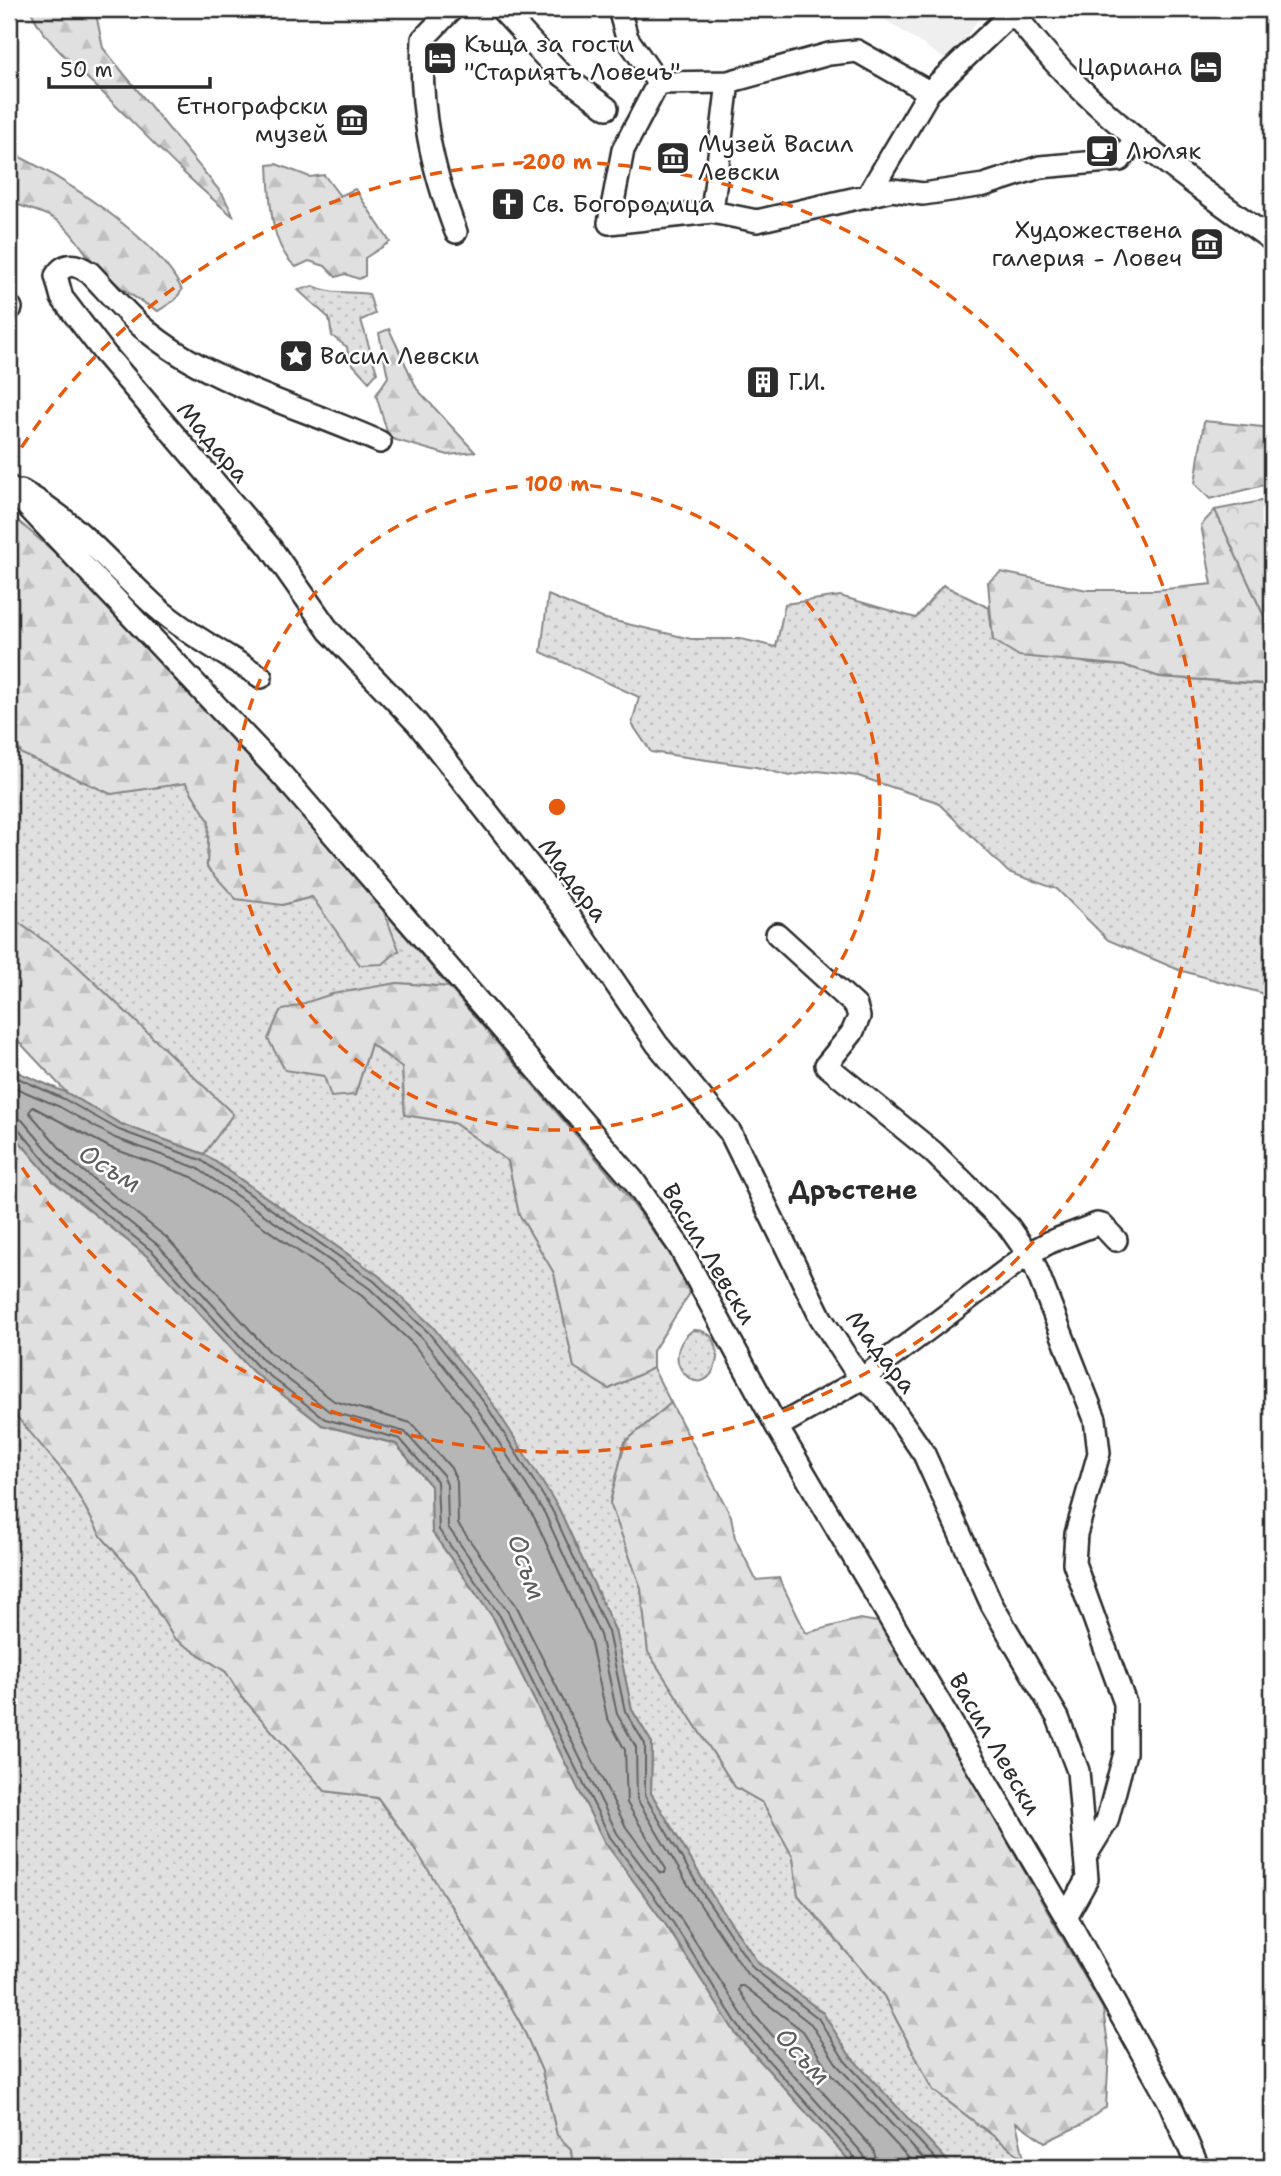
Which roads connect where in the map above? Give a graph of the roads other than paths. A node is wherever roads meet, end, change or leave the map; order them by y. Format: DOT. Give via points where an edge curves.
graph roads {
  1 [pos="452,9"];
  2 [pos="619,9"];
  3 [pos="504,10"];
  4 [pos="1012,10"];
  5 [pos="728,82"];
  6 [pos="658,83"];
  7 [pos="929,92"];
  8 [pos="607,108"];
  9 [pos="1136,139"];
  10 [pos="867,197"];
  11 [pos="712,212"];
  12 [pos="456,232"];
  13 [pos="1272,240"];
  14 [pos="380,442"];
  15 [pos="9,481"];
  16 [pos="9,487"];
  17 [pos="261,677"];
  18 [pos="777,934"];
  19 [pos="1116,1240"];
  20 [pos="1028,1254"];
  21 [pos="863,1378"];
  22 [pos="777,1427"];
  23 [pos="1085,1857"];
  24 [pos="1066,1917"];
  25 [pos="1198,2167"];
  1 -- 12 [label="street" via="423,39 421,87 430,150"];
  2 -- 6 [label="street" via="627,38"];
  3 -- 8 [label="street" via="562,75"];
  4 -- 7 [label="street"];
  4 -- 9 [label="street" via="1072,84"];
  5 -- 6 [label="street"];
  5 -- 7 [label="street" via="829,54 857,51"];
  5 -- 11 [label="street"];
  6 -- 11 [label="street" via="623,150 609,223"];
  7 -- 10 [label="street"];
  9 -- 10 [label="street" via="1120,160 1041,167 972,188 923,194 892,190"];
  9 -- 13 [label="street"];
  10 -- 11 [label="street" via="758,221"];
  14 -- 21 [label="street, Мадара" via="237,384 175,351 142,327 80,266 61,268 56,276 62,298 81,323 270,547 329,631 426,734 570,917 657,1044 730,1132 821,1318"];
  15 -- 17 [label="street" via="82,532 156,607"];
  16 -- 22 [label="street, Васил Левски" via="281,775 633,1180 679,1246"];
  18 -- 20 [label="street" via="856,1006 859,1017 852,1033 826,1065 933,1152 1009,1227"];
  19 -- 20 [label="street" via="1097,1224"];
  20 -- 21 [label="street"];
  20 -- 23 [label="street" via="1095,1419 1099,1453 1076,1534 1074,1563 1125,1703 1125,1753 1107,1821"];
  21 -- 22 [label="street"];
  21 -- 23 [label="street, Мадара" via="884,1396 924,1454 992,1605 1058,1718 1078,1771"];
  22 -- 24 [label="street, Васил Левски"];
  23 -- 24 [label="street, Мадара" via="1087,1880"];
  24 -- 25 [label="street, Васил Левски" via="1169,2101"];
}
